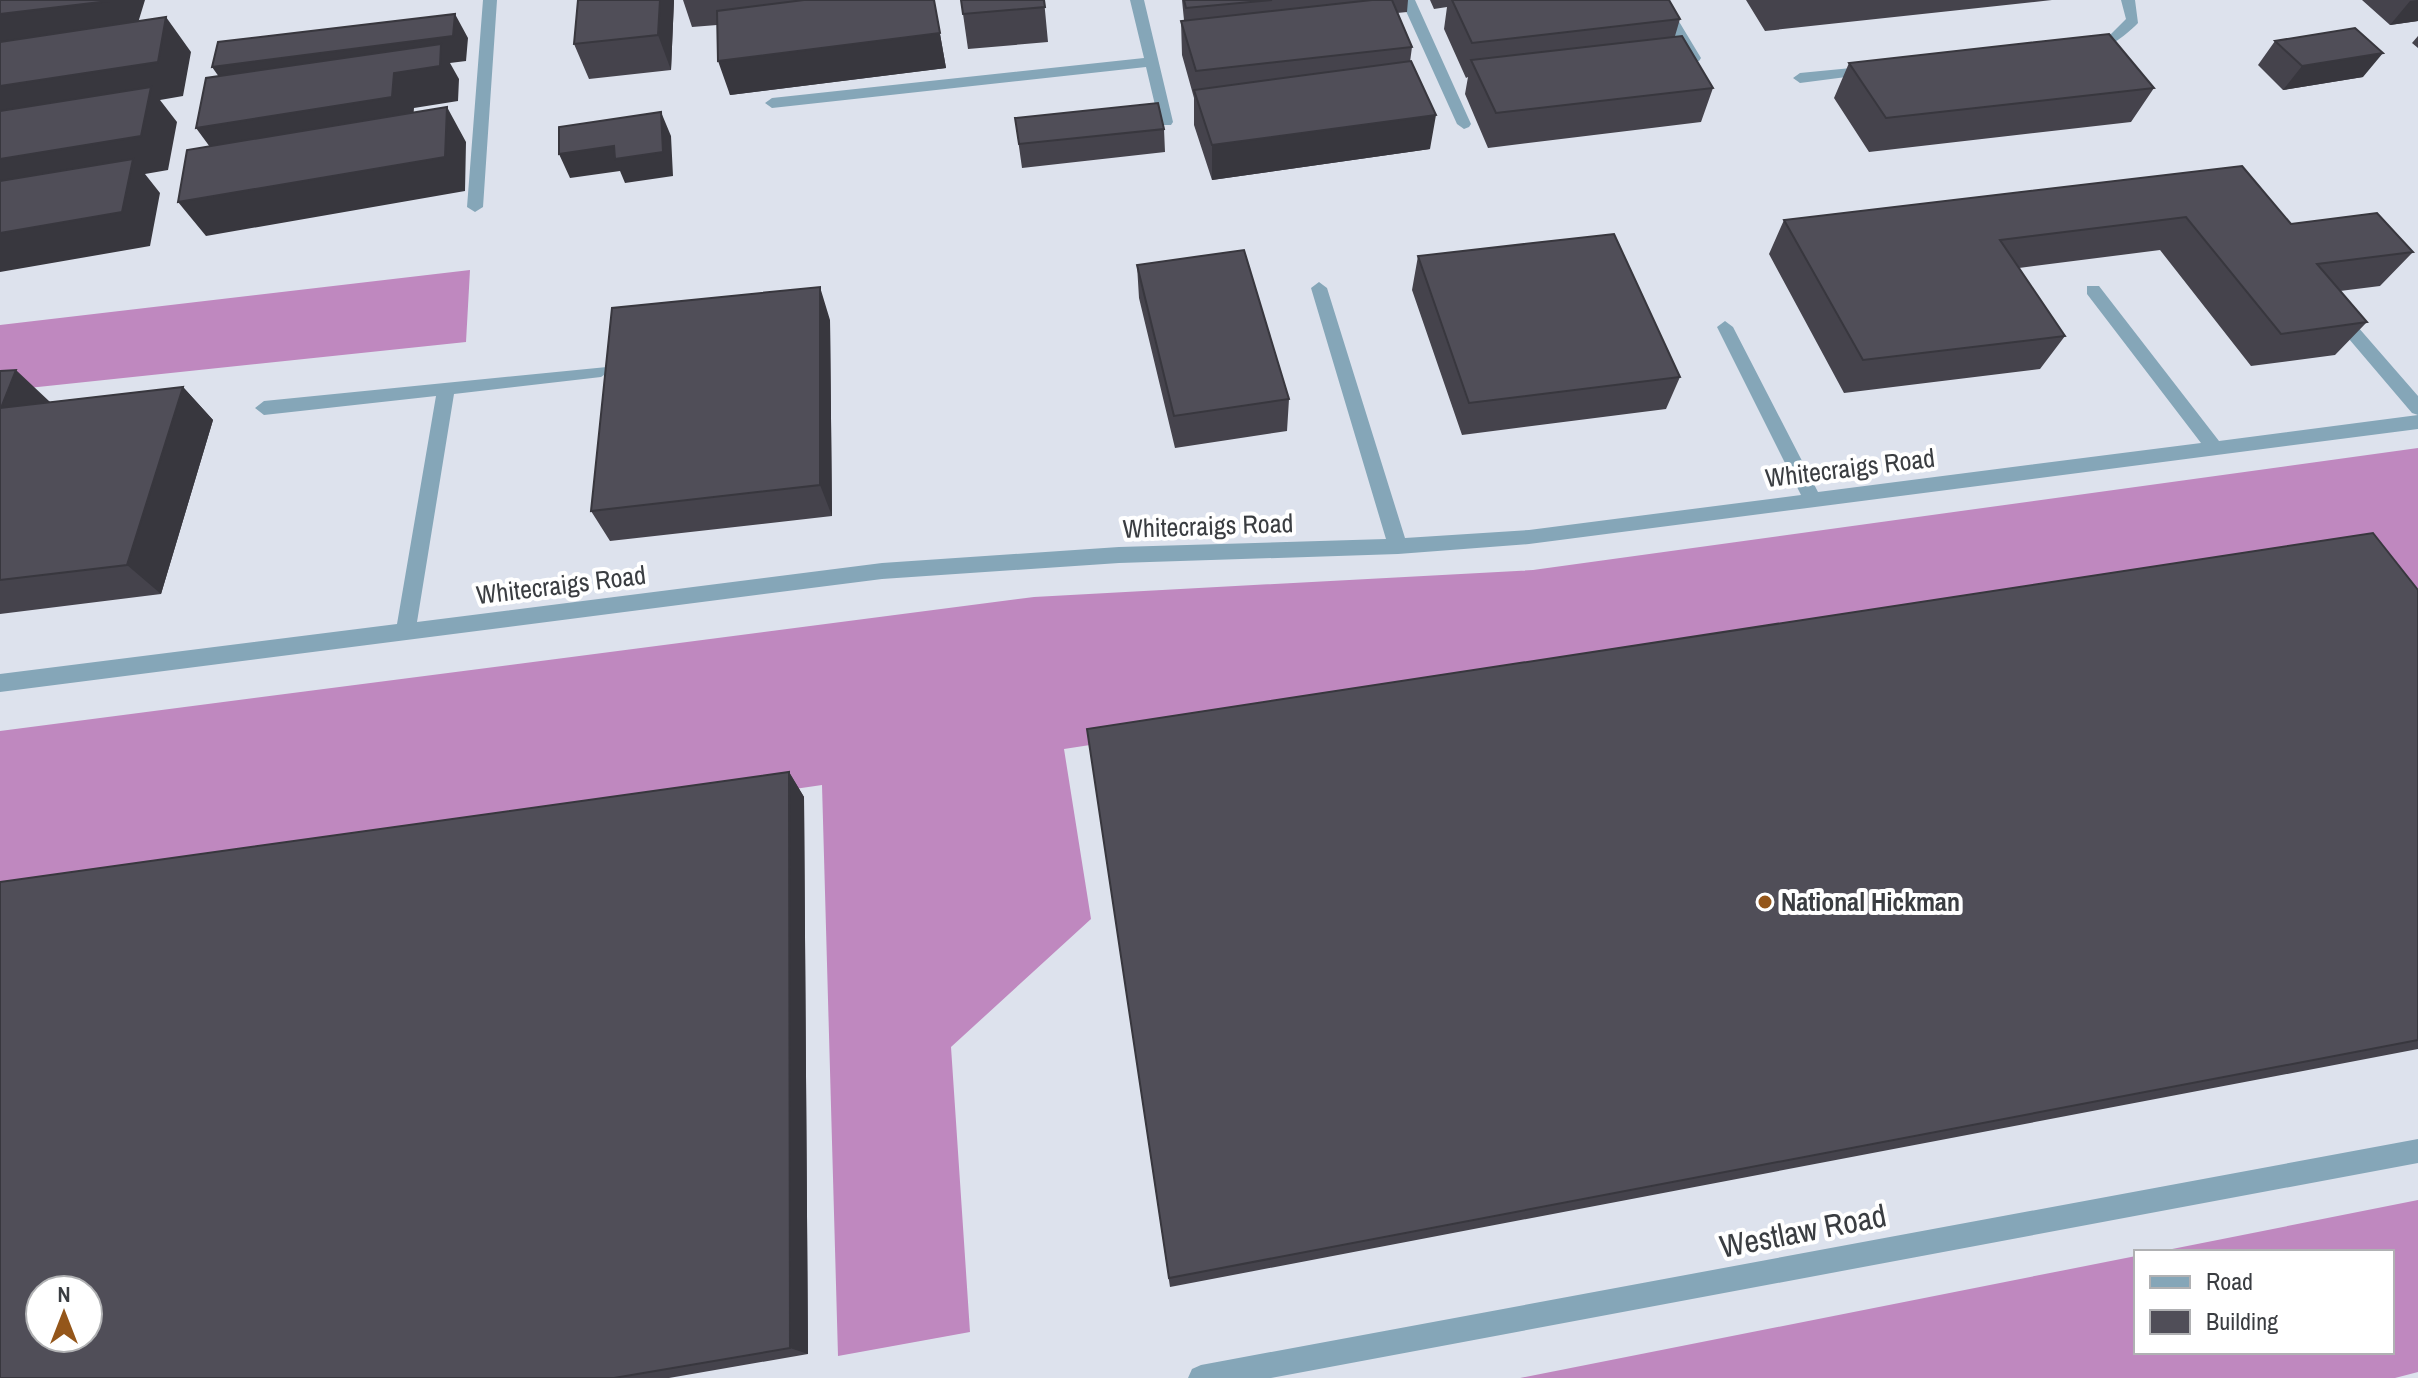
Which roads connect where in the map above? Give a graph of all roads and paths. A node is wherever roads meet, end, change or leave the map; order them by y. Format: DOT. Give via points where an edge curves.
graph roads {
  1 [pos="490,0"];
  2 [pos="1137,0"];
  3 [pos="1408,0"];
  4 [pos="1659,0"];
  5 [pos="2128,0"];
  6 [pos="2075,49"];
  7 [pos="1152,62"];
  8 [pos="1891,68"];
  9 [pos="1706,78"];
  10 [pos="1800,78"];
  11 [pos="772,103"];
  12 [pos="1166,122"];
  13 [pos="1464,124"];
  14 [pos="475,207"];
  15 [pos="1319,288"];
  16 [pos="2093,290"];
  17 [pos="2325,300"];
  18 [pos="1725,327"];
  19 [pos="601,371"];
  20 [pos="446,388"];
  21 [pos="264,408"];
  22 [pos="2418,408"];
  23 [pos="2418,422"];
  24 [pos="2214,447"];
  25 [pos="1812,499"];
  26 [pos="1398,546"];
  27 [pos="406,631"];
  28 [pos="0,683"];
  29 [pos="2418,1151"];
  30 [pos="1201,1378"];
  1 -- 14 [label="street"];
  2 -- 7 [label="street"];
  3 -- 13 [label="street"];
  4 -- 9 [label="street"];
  5 -- 6 [label="street" via="2133,20 2116,37"];
  7 -- 11 [label="street"];
  7 -- 12 [label="street"];
  8 -- 10 [label="street"];
  15 -- 26 [label="street"];
  16 -- 24 [label="street"];
  17 -- 22 [label="street"];
  18 -- 25 [label="street"];
  19 -- 20 [label="street"];
  20 -- 21 [label="street"];
  20 -- 27 [label="street"];
  23 -- 24 [label="street, Whitecraigs Road"];
  24 -- 25 [label="street, Whitecraigs Road"];
  25 -- 26 [label="street, Whitecraigs Road" via="1529,537"];
  26 -- 27 [label="street, Whitecraigs Road" via="1119,555 882,571"];
  27 -- 28 [label="street, Whitecraigs Road"];
  29 -- 30 [label="street, Westlaw Road"];
}
